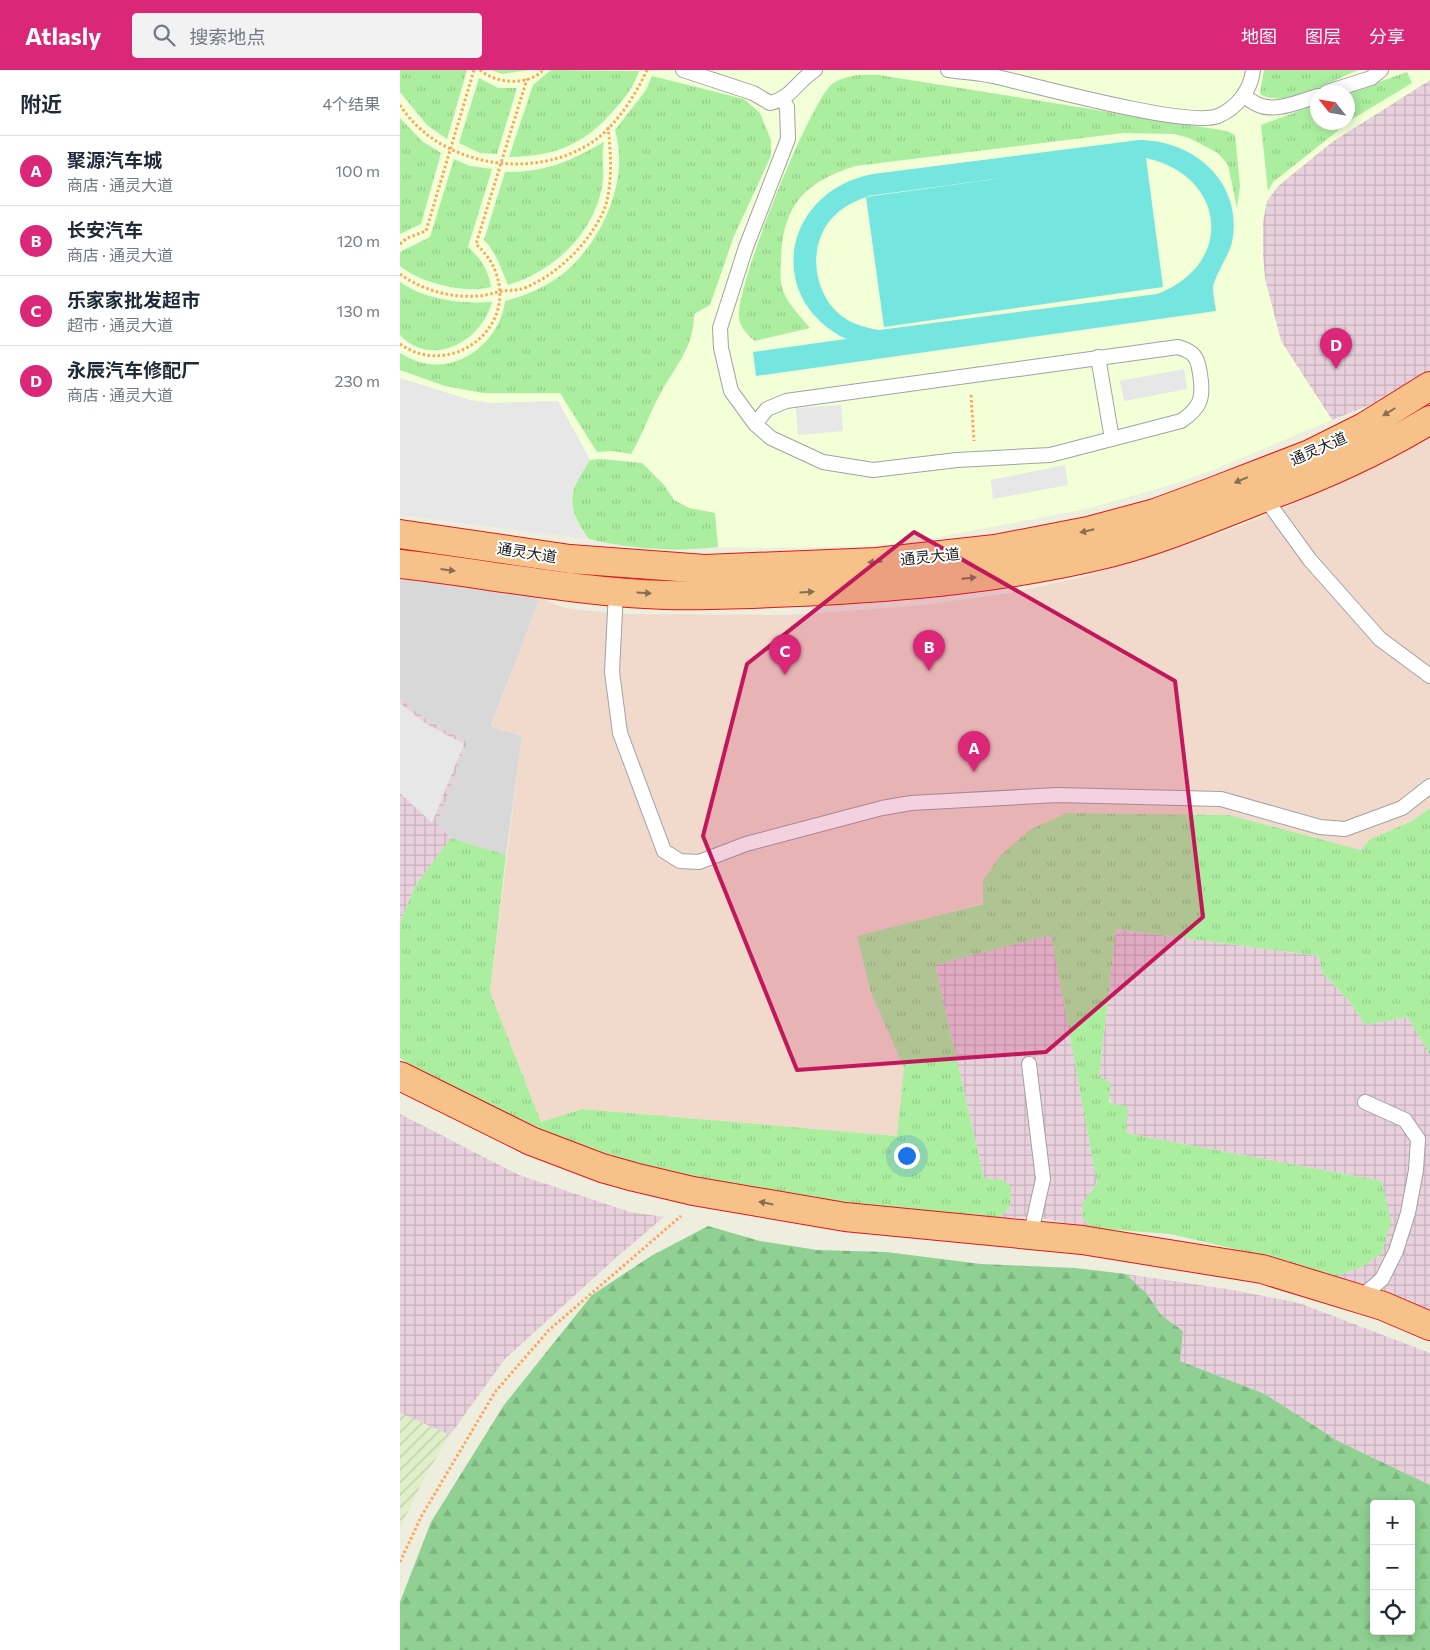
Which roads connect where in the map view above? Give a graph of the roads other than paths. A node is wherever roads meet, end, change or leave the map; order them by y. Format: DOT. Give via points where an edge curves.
graph roads {
  1 [pos="683,70"];
  2 [pos="815,70"];
  3 [pos="948,70"];
  4 [pos="1253,70"];
  5 [pos="1381,70"];
  6 [pos="1349,85"];
  7 [pos="1244,95"];
  8 [pos="1310,98"];
  9 [pos="783,100"];
  10 [pos="1098,357"];
  11 [pos="1430,386"];
  12 [pos="1430,420"];
  13 [pos="756,424"];
  14 [pos="1112,439"];
  15 [pos="1265,498"];
  16 [pos="400,534"];
  17 [pos="400,564"];
  18 [pos="616,592"];
  19 [pos="1430,676"];
  20 [pos="1430,786"];
  21 [pos="1029,1064"];
  22 [pos="400,1076"];
  23 [pos="400,1093"];
  24 [pos="1365,1102"];
  25 [pos="1030,1237"];
  26 [pos="1359,1298"];
  27 [pos="1430,1326"];
  28 [pos="1430,1341"];
  1 -- 9 [label="lane" via="753,93 770,103"];
  2 -- 9 [label="lane"];
  3 -- 7 [label="lane" via="1196,118 1216,117"];
  4 -- 7 [label="lane"];
  5 -- 6 [label="lane" via="1371,78"];
  7 -- 8 [label="lane" via="1263,108"];
  9 -- 13 [label="lane" via="787,107 788,139 746,247 720,328 731,391"];
  10 -- 13 [label="lane" via="786,401 767,409"];
  10 -- 14 [label="lane"];
  10 -- 14 [label="lane" via="1178,347 1190,350 1198,357 1203,391 1192,414 1181,421"];
  11 -- 16 [label="highway, 通灵大道, one-way" via="1364,427 1310,454 1210,493 1155,513 1088,531 995,548 877,562 705,569 570,559"];
  12 -- 15 [label="highway, 通灵大道" via="1347,466"];
  13 -- 14 [label="lane" via="771,438 804,455 823,462 874,470 1050,455"];
  18 -- 15 [label="highway, 通灵大道, one-way" via="665,595 856,589 1013,573 1111,552 1170,535"];
  15 -- 19 [label="lane" via="1310,560 1380,639"];
  17 -- 18 [label="highway, 通灵大道, one-way"];
  18 -- 20 [label="lane" via="612,672 620,733 664,851 680,861 699,862 746,844 912,803 1057,795 1221,799 1320,827 1345,829 1402,808"];
  21 -- 25 [label="lane" via="1043,1180"];
  25 -- 22 [label="highway, one-way" via="845,1217 693,1191 634,1177 531,1141"];
  23 -- 28 [label="highway" via="553,1168 689,1207 835,1231 1071,1256 1254,1283 1354,1311"];
  24 -- 26 [label="lane" via="1406,1120 1418,1139 1408,1212 1396,1251 1382,1279"];
  25 -- 26 [label="highway" via="1082,1240 1262,1269"];
  26 -- 27 [label="highway"];
}
